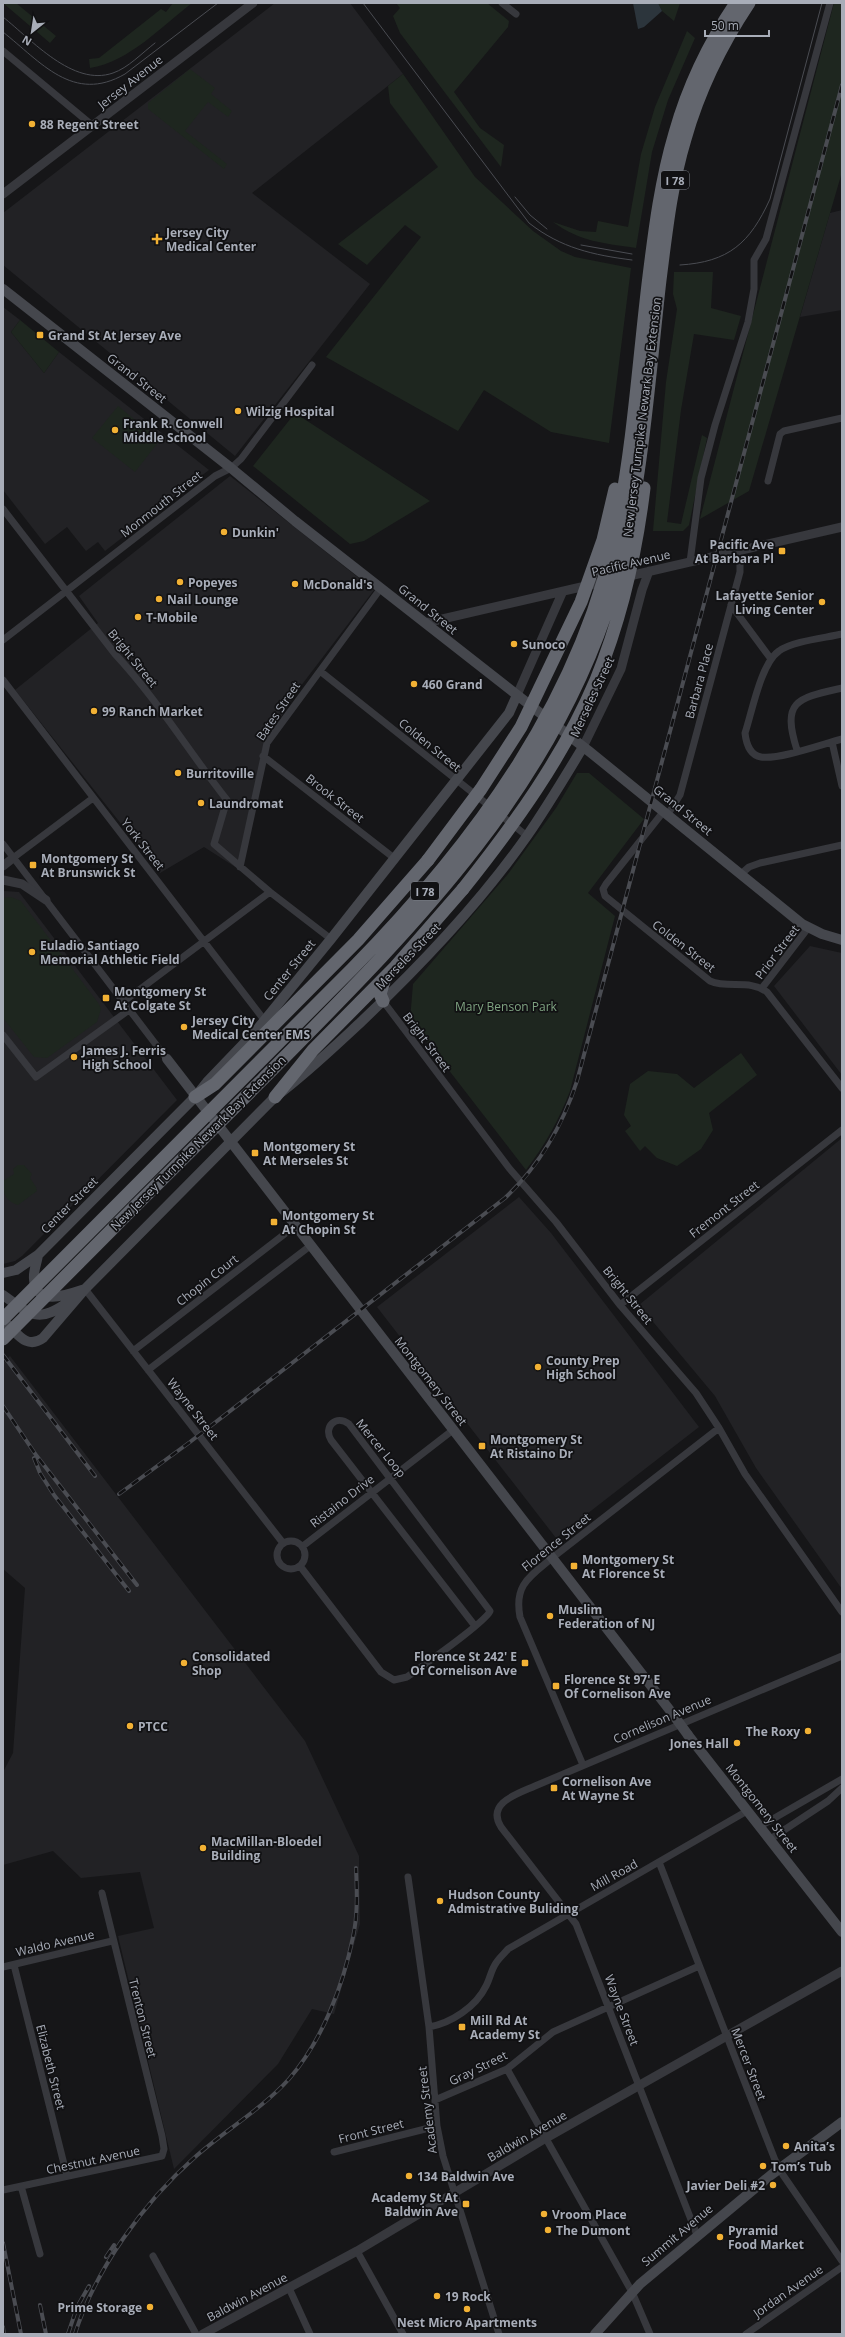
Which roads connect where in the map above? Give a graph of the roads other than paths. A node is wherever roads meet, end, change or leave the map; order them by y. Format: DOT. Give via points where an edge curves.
graph roads {
  1 [pos="253,3"];
  2 [pos="502,3"];
  3 [pos="736,3"];
  4 [pos="749,3"];
  5 [pos="830,3"];
  6 [pos="516,14"];
  7 [pos="3,51"];
  8 [pos="93,126"];
  9 [pos="3,194"];
  10 [pos="3,289"];
  11 [pos="641,344"];
  12 [pos="312,365"];
  13 [pos="649,372"];
  14 [pos="842,418"];
  15 [pos="231,468"];
  16 [pos="768,481"];
  17 [pos="3,509"];
  18 [pos="842,527"];
  19 [pos="740,550"];
  20 [pos="690,562"];
  21 [pos="649,571"];
  22 [pos="381,588"];
  23 [pos="66,591"];
  24 [pos="563,591"];
  25 [pos="731,605"];
  26 [pos="425,623"];
  27 [pos="842,634"];
  28 [pos="3,640"];
  29 [pos="771,659"];
  30 [pos="320,671"];
  31 [pos="3,680"];
  32 [pos="842,688"];
  33 [pos="517,695"];
  34 [pos="842,739"];
  35 [pos="832,742"];
  36 [pos="584,747"];
  37 [pos="797,750"];
  38 [pos="263,756"];
  39 [pos="457,780"];
  40 [pos="842,786"];
  41 [pos="93,798"];
  42 [pos="666,813"];
  43 [pos="527,836"];
  44 [pos="3,844"];
  45 [pos="842,844"];
  46 [pos="14,858"];
  47 [pos="394,858"];
  48 [pos="3,866"];
  49 [pos="240,867"];
  50 [pos="741,874"];
  51 [pos="3,880"];
  52 [pos="270,892"];
  53 [pos="46,900"];
  54 [pos="808,928"];
  55 [pos="331,939"];
  56 [pos="842,940"];
  57 [pos="204,941"];
  58 [pos="385,978"];
  59 [pos="762,988"];
  60 [pos="383,1001"];
  61 [pos="123,1002"];
  62 [pos="129,1010"];
  63 [pos="265,1021"];
  64 [pos="3,1035"];
  65 [pos="167,1059"];
  66 [pos="842,1088"];
  67 [pos="195,1097"];
  68 [pos="275,1097"];
  69 [pos="842,1130"];
  70 [pos="230,1143"];
  71 [pos="295,1226"];
  72 [pos="310,1246"];
  73 [pos="38,1255"];
  74 [pos="3,1273"];
  75 [pos="85,1289"];
  76 [pos="3,1295"];
  77 [pos="620,1305"];
  78 [pos="3,1319"];
  79 [pos="3,1339"];
  80 [pos="133,1350"];
  81 [pos="148,1370"];
  82 [pos="719,1428"];
  83 [pos="453,1430"];
  84 [pos="391,1477"];
  85 [pos="372,1492"];
  86 [pos="283,1543"];
  87 [pos="303,1546"];
  88 [pos="552,1558"];
  89 [pos="300,1566"];
  90 [pos="842,1612"];
  91 [pos="475,1626"];
  92 [pos="842,1656"];
  93 [pos="583,1764"];
  94 [pos="842,1779"];
  95 [pos="842,1788"];
  96 [pos="747,1811"];
  97 [pos="497,1812"];
  98 [pos="759,1827"];
  99 [pos="769,1840"];
  100 [pos="660,1862"];
  101 [pos="408,1877"];
  102 [pos="102,1893"];
  103 [pos="569,1913"];
  104 [pos="842,1932"];
  105 [pos="112,1941"];
  106 [pos="14,1965"];
  107 [pos="3,1966"];
  108 [pos="699,1966"];
  109 [pos="842,1971"];
  110 [pos="609,2008"];
  111 [pos="429,2027"];
  112 [pos="726,2037"];
  113 [pos="507,2069"];
  114 [pos="639,2087"];
  115 [pos="435,2100"];
  116 [pos="842,2122"];
  117 [pos="437,2126"];
  118 [pos="546,2138"];
  119 [pos="164,2149"];
  120 [pos="334,2152"];
  121 [pos="779,2168"];
  122 [pos="67,2176"];
  123 [pos="20,2186"];
  124 [pos="4,2190"];
  125 [pos="454,2194"];
  126 [pos="697,2235"];
  127 [pos="357,2251"];
  128 [pos="40,2254"];
  129 [pos="153,2256"];
  130 [pos="842,2261"];
  131 [pos="842,2267"];
  132 [pos="289,2288"];
  133 [pos="632,2292"];
  134 [pos="196,2334"];
  135 [pos="203,2334"];
  136 [pos="310,2334"];
  137 [pos="403,2334"];
  138 [pos="499,2334"];
  139 [pos="595,2334"];
  140 [pos="650,2334"];
  141 [pos="746,2334"];
  1 -- 8 [label="street, Jersey Avenue"];
  2 -- 6 [label="street"];
  3 -- 11 [label="highway, New Jersey Turnpike Newark Bay Extension / I 78, bridge" via="696,75 672,143 657,214"];
  4 -- 13 [label="highway, New Jersey Turnpike Newark Bay Extension / I 78, bridge" via="712,67 681,153 668,217"];
  5 -- 20 [label="street" via="766,239 754,260 754,289 748,322 701,478"];
  7 -- 8 [label="street"];
  8 -- 9 [label="street, Jersey Avenue"];
  10 -- 15 [label="main road, Grand Street"];
  11 -- 67 [label="highway, bridge" via="612,505 603,540 580,602 520,727 500,761 428,860 330,969 215,1084"];
  11 -- 78 [label="highway, New Jersey Turnpike Newark Bay Extension / I 78, bridge" via="622,499 603,586 571,671 516,768 456,852 380,941"];
  12 -- 15 [label="street, Monmouth Street"];
  13 -- 58 [label="highway, bridge" via="646,470 641,513 625,595 610,643 581,711 516,820 463,889"];
  13 -- 79 [label="highway, New Jersey Turnpike Newark Bay Extension / I 78, bridge" via="632,512 611,598 598,637 569,703 527,776 459,870 394,946"];
  14 -- 16 [label="street" via="780,434"];
  15 -- 22 [label="main road, Grand Street"];
  15 -- 23 [label="street, Monmouth Street" via="215,476"];
  17 -- 23 [label="street, Bright Street"];
  18 -- 19 [label="street, Pacific Avenue"];
  19 -- 20 [label="street, Pacific Avenue"];
  19 -- 25 [label="street, Barbara Place" via="741,565"];
  20 -- 21 [label="street, Pacific Avenue"];
  21 -- 24 [label="street, Pacific Avenue"];
  21 -- 36 [label="street, Merseles Street" via="621,669"];
  22 -- 26 [label="main road, Grand Street"];
  22 -- 30 [label="street, Bates Street"];
  23 -- 28 [label="street, Monmouth Street"];
  23 -- 49 [label="street, Bright Street" via="137,679 192,757 227,800 214,844"];
  24 -- 26 [label="street, Pacific Avenue"];
  24 -- 33 [label="street"];
  25 -- 29 [label="street"];
  25 -- 42 [label="street, Barbara Place" via="680,795"];
  26 -- 33 [label="main road, Grand Street"];
  27 -- 29 [label="street" via="791,646 779,651"];
  29 -- 37 [label="street" via="745,733 746,743 751,751 760,757"];
  30 -- 38 [label="street, Bates Street" via="267,743"];
  30 -- 39 [label="street, Colden Street"];
  31 -- 41 [label="street, York Street"];
  32 -- 37 [label="street" via="808,696 796,704 791,712 790,722"];
  33 -- 36 [label="main road, Grand Street"];
  33 -- 39 [label="main road, Center Street" via="509,713"];
  34 -- 35 [label="street"];
  35 -- 37 [label="street"];
  35 -- 40 [label="street"];
  36 -- 42 [label="main road, Grand Street"];
  36 -- 43 [label="main road, Merseles Street"];
  38 -- 47 [label="street, Brook Street"];
  38 -- 49 [label="street, Bates Street"];
  39 -- 43 [label="street, Colden Street"];
  39 -- 47 [label="main road, Center Street"];
  41 -- 46 [label="street"];
  41 -- 57 [label="street, York Street"];
  42 -- 50 [label="main road, Grand Street"];
  42 -- 59 [label="street, Colden Street" via="606,884 603,889 605,896 707,978 718,983 746,984"];
  43 -- 60 [label="main road, Merseles Street" via="452,928"];
  44 -- 46 [label="street, Montgomery Street"];
  45 -- 50 [label="street" via="749,866"];
  46 -- 48 [label="street"];
  46 -- 53 [label="street, Montgomery Street"];
  47 -- 55 [label="main road, Center Street"];
  49 -- 52 [label="street, Bright Street"];
  50 -- 54 [label="main road, Grand Street"];
  51 -- 53 [label="street" via="22,884"];
  52 -- 55 [label="street, Bright Street"];
  52 -- 57 [label="street"];
  53 -- 61 [label="street, Montgomery Street"];
  54 -- 56 [label="main road, Grand Street"];
  54 -- 59 [label="street, Prior Street"];
  55 -- 63 [label="main road, Center Street"];
  57 -- 61 [label="street"];
  57 -- 63 [label="street, York Street"];
  58 -- 60 [label="highway" via="380,994"];
  58 -- 68 [label="highway" via="313,1050"];
  59 -- 66 [label="street" via="770,994"];
  60 -- 68 [label="main road, Merseles Street" via="305,1074"];
  60 -- 77 [label="street, Bright Street" via="509,1168 556,1222"];
  61 -- 62 [label="street, Montgomery Street"];
  62 -- 64 [label="street" via="36,1077"];
  62 -- 65 [label="street, Montgomery Street"];
  63 -- 67 [label="main road, Center Street"];
  65 -- 67 [label="main road, Montgomery Street"];
  67 -- 70 [label="main road, Montgomery Street"];
  67 -- 73 [label="main road, Center Street"];
  68 -- 70 [label="main road, Merseles Street"];
  69 -- 77 [label="street, Fremont Street"];
  70 -- 71 [label="main road, Montgomery Street"];
  70 -- 75 [label="main road, Merseles Street"];
  71 -- 72 [label="main road, Montgomery Street"];
  71 -- 80 [label="street, Chopin Court"];
  72 -- 81 [label="street"];
  72 -- 83 [label="main road, Montgomery Street"];
  73 -- 74 [label="main road, Center Street" via="16,1270"];
  73 -- 75 [label="main road" via="33,1279 43,1295 55,1298"];
  75 -- 76 [label="main road" via="57,1311 42,1316 29,1313"];
  75 -- 78 [label="main road" via="53,1328 35,1342 21,1339"];
  75 -- 80 [label="street, Wayne Street"];
  77 -- 82 [label="street, Bright Street" via="684,1378"];
  80 -- 81 [label="street, Wayne Street"];
  81 -- 86 [label="street, Wayne Street"];
  82 -- 88 [label="street, Florence Street"];
  82 -- 90 [label="street, Bright Street" via="745,1474"];
  83 -- 84 [label="street, Ristaino Drive"];
  83 -- 88 [label="main road, Montgomery Street"];
  84 -- 85 [label="street, Ristaino Drive"];
  84 -- 85 [label="street, Mercer Loop" via="349,1424 342,1420 332,1423 328,1433 331,1440"];
  84 -- 91 [label="street, Mercer Loop" via="490,1611"];
  85 -- 87 [label="street, Ristaino Drive"];
  85 -- 91 [label="street, Mercer Loop"];
  86 -- 87 [label="street" via="292,1540"];
  86 -- 89 [label="street" via="277,1552 280,1564 290,1569"];
  87 -- 89 [label="street" via="306,1555"];
  88 -- 93 [label="street, Florence Street" via="526,1579 517,1602 522,1623"];
  88 -- 96 [label="main road, Montgomery Street, bridge"];
  89 -- 91 [label="street, Mercer Loop" via="381,1672 394,1680 407,1678"];
  92 -- 93 [label="street, Cornelison Avenue"];
  93 -- 97 [label="street, Cornelison Avenue" via="508,1798 502,1802"];
  94 -- 98 [label="street"];
  95 -- 99 [label="street" via="828,1801"];
  96 -- 98 [label="main road, Montgomery Street"];
  96 -- 100 [label="street, Mill Road"];
  97 -- 103 [label="street, Wayne Street" via="497,1821 501,1827"];
  98 -- 99 [label="main road, Montgomery Street"];
  99 -- 104 [label="main road, Montgomery Street"];
  100 -- 103 [label="street, Mill Road"];
  100 -- 108 [label="street, Mercer Street"];
  101 -- 111 [label="street, Academy Street"];
  102 -- 105 [label="street, Trenton Street"];
  103 -- 110 [label="street, Wayne Street" via="576,1924"];
  103 -- 111 [label="street, Mill Road" via="508,1949 495,1963 486,1987 473,2004 438,2026"];
  105 -- 106 [label="street, Waldo Avenue"];
  105 -- 119 [label="street, Trenton Street"];
  106 -- 107 [label="street, Waldo Avenue"];
  106 -- 122 [label="street, Elizabeth Street"];
  108 -- 110 [label="street, Gray Street"];
  108 -- 112 [label="street, Mercer Street"];
  109 -- 112 [label="street, Baldwin Avenue"];
  110 -- 113 [label="street, Gray Street" via="553,2032"];
  110 -- 114 [label="street, Wayne Street"];
  111 -- 115 [label="street, Academy Street"];
  112 -- 114 [label="street, Baldwin Avenue"];
  112 -- 121 [label="street, Mercer Street"];
  113 -- 115 [label="street, Gray Street"];
  113 -- 118 [label="street"];
  114 -- 118 [label="street, Baldwin Avenue"];
  114 -- 126 [label="street, Wayne Street"];
  115 -- 117 [label="street, Academy Street"];
  116 -- 121 [label="main road, Summit Avenue"];
  117 -- 120 [label="street, Front Street"];
  117 -- 125 [label="street, Academy Street" via="442,2156"];
  118 -- 125 [label="street, Baldwin Avenue"];
  118 -- 133 [label="street"];
  119 -- 122 [label="street, Chestnut Avenue" via="162,2156"];
  121 -- 126 [label="main road, Summit Avenue"];
  121 -- 130 [label="street, Mercer Street"];
  122 -- 123 [label="street, Chestnut Avenue"];
  123 -- 124 [label="street, Chestnut Avenue"];
  123 -- 128 [label="street"];
  125 -- 127 [label="street, Baldwin Avenue"];
  125 -- 138 [label="street, Academy Street"];
  126 -- 133 [label="main road, Summit Avenue"];
  127 -- 132 [label="street, Baldwin Avenue"];
  127 -- 137 [label="street"];
  129 -- 134 [label="street"];
  131 -- 141 [label="street, Jordan Avenue"];
  132 -- 135 [label="street, Baldwin Avenue"];
  132 -- 136 [label="street"];
  133 -- 139 [label="main road, Summit Avenue"];
  133 -- 140 [label="street"];
}
